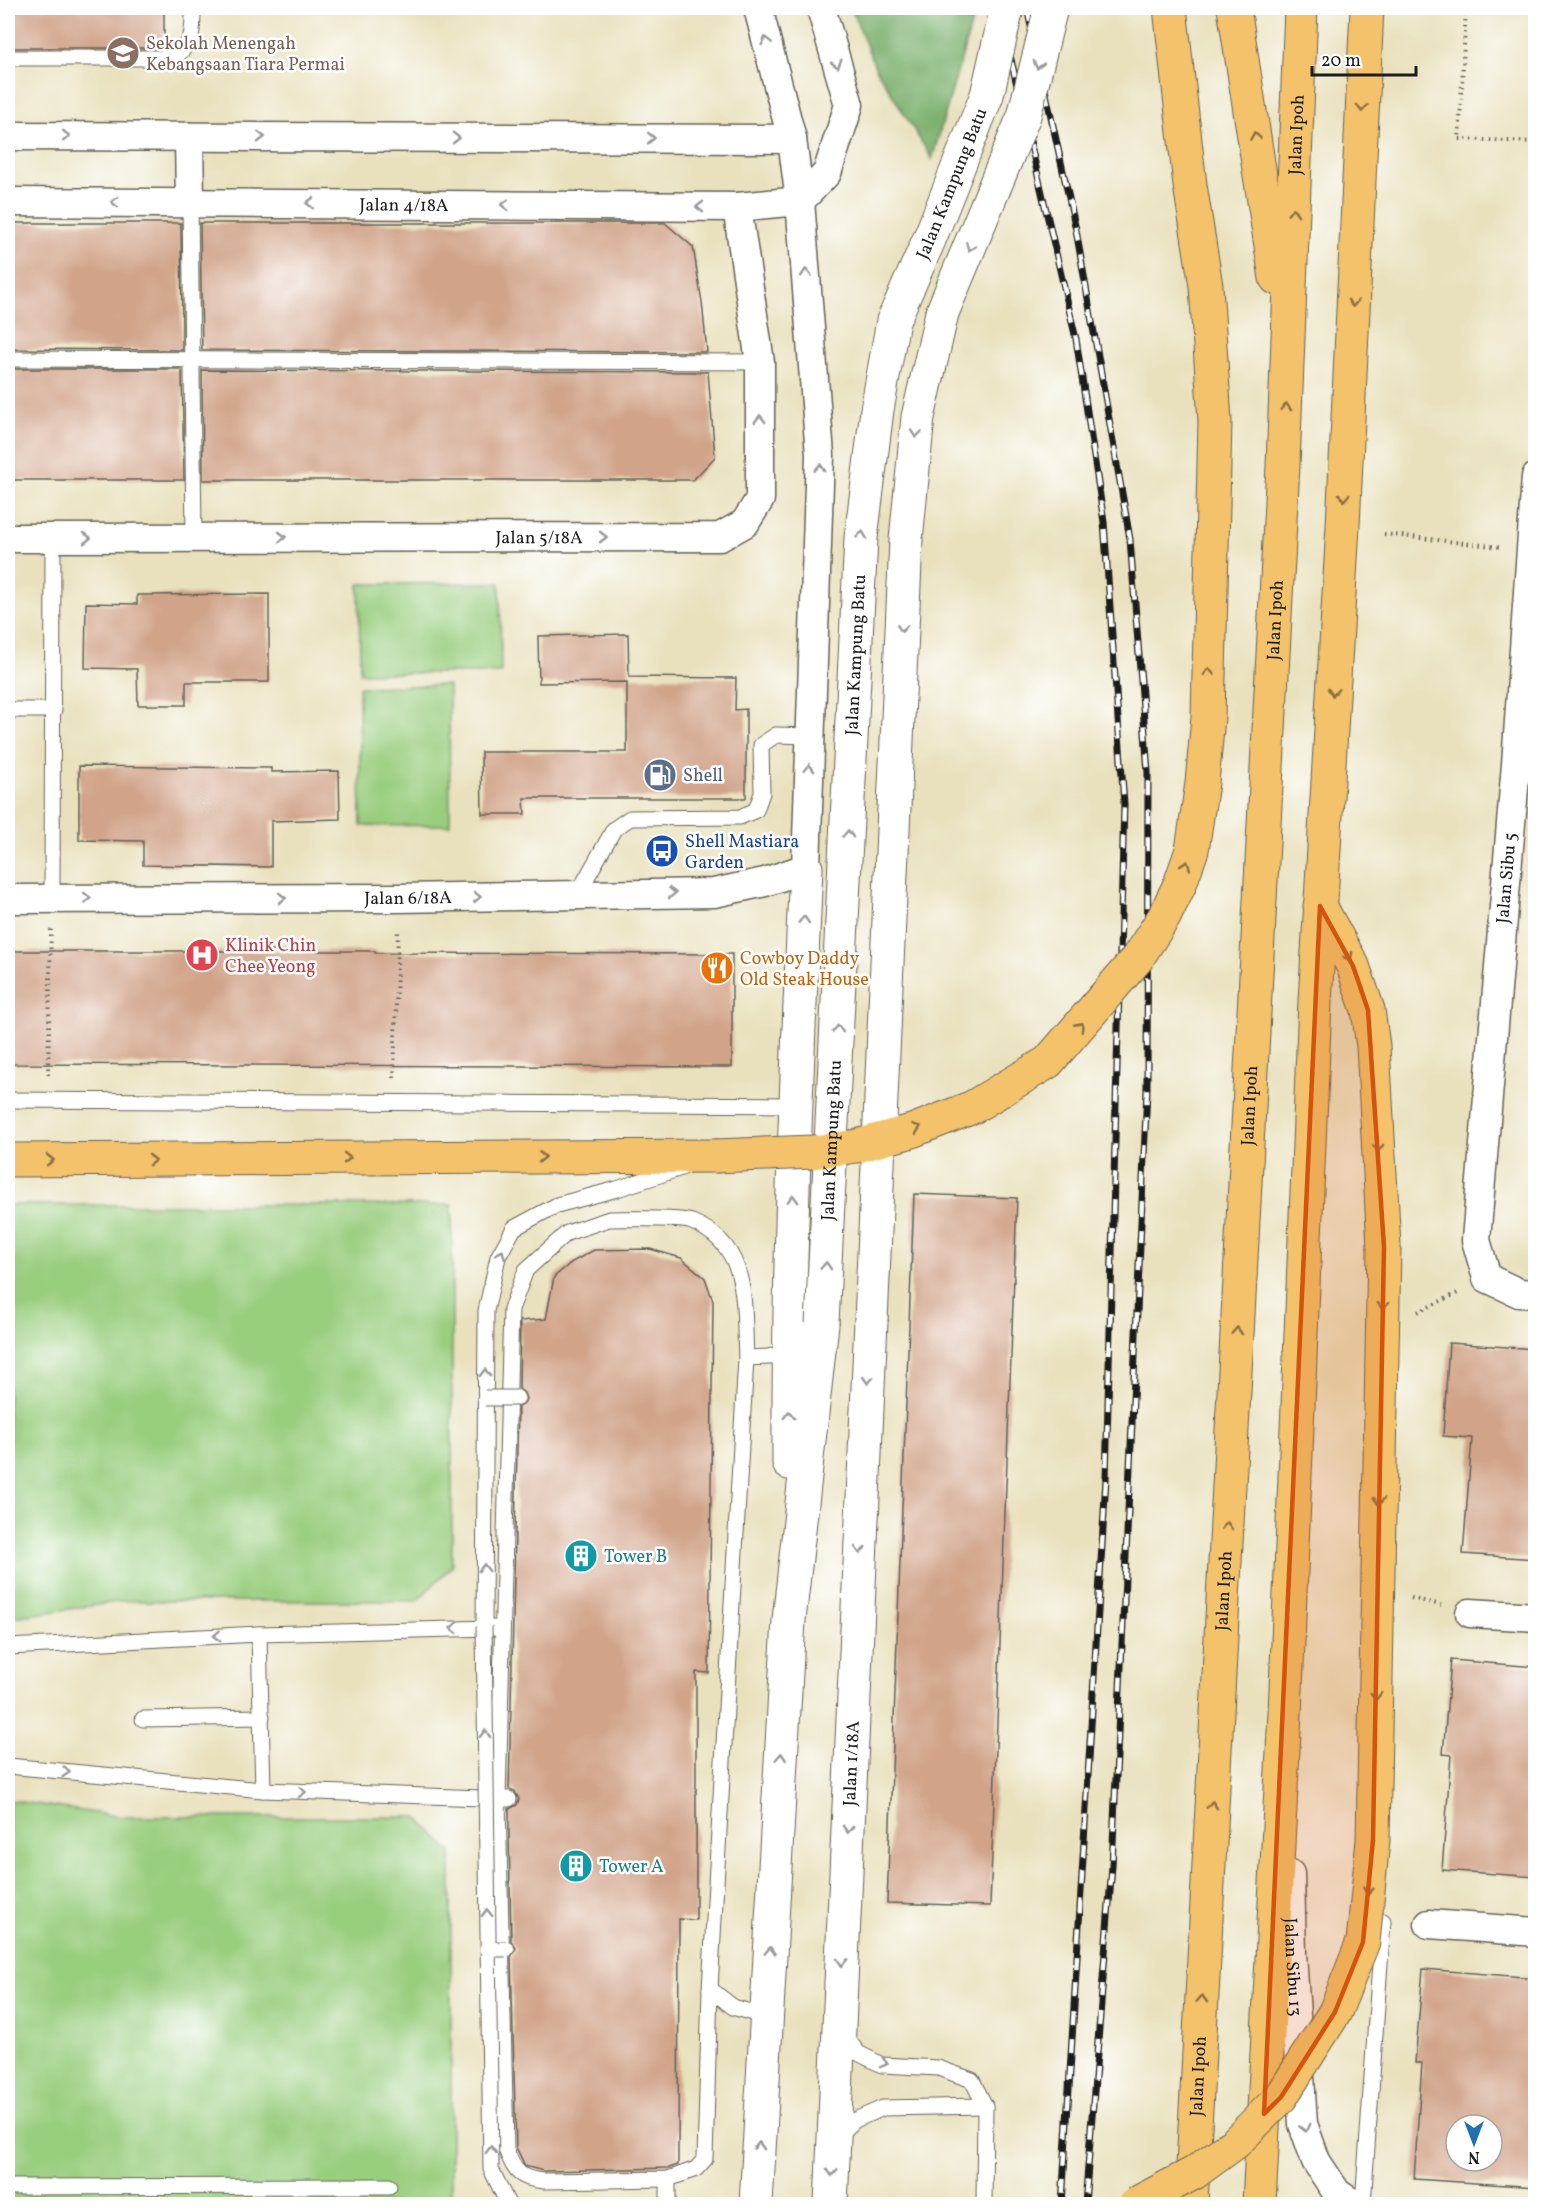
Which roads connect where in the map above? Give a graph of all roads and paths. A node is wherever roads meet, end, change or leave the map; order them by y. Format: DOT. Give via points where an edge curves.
graph roads {
  1 [pos="193,8"];
  2 [pos="758,8"];
  3 [pos="822,8"];
  4 [pos="1007,8"];
  5 [pos="1051,8"];
  6 [pos="1170,8"];
  7 [pos="1234,8"];
  8 [pos="1301,8"];
  9 [pos="1367,8"];
  10 [pos="1466,8"];
  11 [pos="8,58"];
  12 [pos="8,136"];
  13 [pos="189,137"];
  14 [pos="792,139"];
  15 [pos="1536,142"];
  16 [pos="800,201"];
  17 [pos="8,202"];
  18 [pos="190,202"];
  19 [pos="737,207"];
  20 [pos="8,359"];
  21 [pos="192,359"];
  22 [pos="1288,360"];
  23 [pos="760,362"];
  24 [pos="1536,477"];
  25 [pos="1384,534"];
  26 [pos="194,537"];
  27 [pos="8,538"];
  28 [pos="53,538"];
  29 [pos="1531,550"];
  30 [pos="8,710"];
  31 [pos="54,710"];
  32 [pos="810,736"];
  33 [pos="806,868"];
  34 [pos="577,895"];
  35 [pos="52,898"];
  36 [pos="398,898"];
  37 [pos="8,899"];
  38 [pos="1320,906"];
  39 [pos="8,1100"];
  40 [pos="47,1101"];
  41 [pos="394,1103"];
  42 [pos="796,1105"];
  43 [pos="715,1156"];
  44 [pos="8,1160"];
  45 [pos="1536,1294"];
  46 [pos="789,1351"];
  47 [pos="746,1358"];
  48 [pos="485,1398"];
  49 [pos="516,1398"];
  50 [pos="1470,1612"];
  51 [pos="1536,1617"];
  52 [pos="789,1620"];
  53 [pos="508,1628"];
  54 [pos="259,1634"];
  55 [pos="8,1647"];
  56 [pos="1285,1713"];
  57 [pos="262,1717"];
  58 [pos="143,1719"];
  59 [pos="8,1766"];
  60 [pos="263,1790"];
  61 [pos="504,1799"];
  62 [pos="1383,1921"];
  63 [pos="1429,1924"];
  64 [pos="1536,1932"];
  65 [pos="488,1949"];
  66 [pos="506,1949"];
  67 [pos="710,1989"];
  68 [pos="766,2017"];
  69 [pos="839,2029"];
  70 [pos="985,2106"];
  71 [pos="834,2140"];
  72 [pos="668,2180"];
  73 [pos="389,2186"];
  74 [pos="8,2187"];
  75 [pos="508,2205"];
  76 [pos="668,2205"];
  77 [pos="756,2205"];
  78 [pos="831,2205"];
  79 [pos="984,2205"];
  80 [pos="1135,2205"];
  81 [pos="1191,2205"];
  82 [pos="1259,2205"];
  83 [pos="1354,2205"];
  84 [pos="1363,2205"];
  1 -- 11 [label="lane" via="193,31 186,49 174,58"];
  14 -- 2 [label="street, one-way"];
  3 -- 16 [label="street, one-way" via="849,105 827,173"];
  52 -- 4 [label="street, Jalan Kampung Batu, one-way, bridge" via="822,1324 861,538 877,410 893,321 987,95"];
  5 -- 69 [label="street, Jalan 1/18A, one-way, bridge" via="1024,116 942,313 918,417 906,540"];
  43 -- 6 [label="highway, one-way, bridge" via="857,1146 912,1131 973,1107 1048,1062 1136,960 1180,884 1192,850 1208,717 1215,421 1206,286"];
  22 -- 7 [label="highway, one-way"];
  22 -- 8 [label="highway, Jalan Ipoh, one-way"];
  9 -- 38 [label="highway, one-way"];
  10 -- 15 [label="path" via="1459,139"];
  12 -- 13 [label="street, one-way"];
  13 -- 14 [label="street, one-way"];
  13 -- 18 [label="street"];
  14 -- 16 [label="street"];
  16 -- 19 [label="street, Jalan 4/18A"];
  32 -- 16 [label="street, one-way" via="820,455"];
  18 -- 17 [label="street, Jalan 4/18A, one-way"];
  19 -- 18 [label="street, Jalan 4/18A, one-way"];
  18 -- 21 [label="lane"];
  19 -- 23 [label="street, Jalan 5/18A"];
  20 -- 21 [label="lane"];
  21 -- 23 [label="lane"];
  21 -- 26 [label="lane"];
  81 -- 22 [label="highway, Jalan Ipoh, one-way"];
  26 -- 23 [label="street, Jalan 5/18A, one-way" via="720,537 745,523 760,499"];
  24 -- 29 [label="street, Jalan Sibu 5"];
  25 -- 29 [label="path"];
  28 -- 26 [label="street, Jalan 5/18A, one-way"];
  27 -- 28 [label="street, Jalan 5/18A"];
  28 -- 31 [label="lane"];
  29 -- 45 [label="street, Jalan Sibu 5" via="1476,1240 1487,1278 1519,1293"];
  30 -- 31 [label="lane"];
  31 -- 35 [label="lane"];
  33 -- 32 [label="street, one-way"];
  32 -- 34 [label="lane" via="776,735 761,745 762,793 756,810 740,817 630,818 614,829"];
  34 -- 33 [label="street, Jalan 6/18A, one-way" via="714,893"];
  42 -- 33 [label="street, one-way"];
  36 -- 34 [label="street, Jalan 6/18A, one-way"];
  35 -- 36 [label="street, Jalan 6/18A, one-way"];
  35 -- 37 [label="street, Jalan 6/18A"];
  35 -- 40 [label="path"];
  36 -- 41 [label="path"];
  38 -- 56 [label="highway"];
  38 -- 80 [label="highway, one-way, bridge" via="1353,966 1368,1010 1384,1247 1373,1840 1363,1942 1335,2012 1281,2097 1235,2143 1194,2173"];
  39 -- 40 [label="lane"];
  40 -- 41 [label="lane"];
  41 -- 42 [label="lane"];
  46 -- 42 [label="street, one-way"];
  44 -- 43 [label="highway, one-way"];
  48 -- 43 [label="lane, one-way" via="486,1311 498,1257 514,1228 557,1205 617,1190"];
  46 -- 47 [label="lane"];
  52 -- 46 [label="street, one-way"];
  47 -- 53 [label="lane" via="742,1284 736,1263 723,1241 690,1221 609,1219 567,1233 526,1270 512,1310"];
  47 -- 67 [label="lane"];
  48 -- 49 [label="lane, bridge"];
  65 -- 48 [label="lane, one-way, bridge"];
  50 -- 51 [label="street"];
  68 -- 52 [label="street, one-way"];
  53 -- 54 [label="lane, one-way"];
  53 -- 61 [label="lane"];
  54 -- 55 [label="lane, one-way"];
  54 -- 57 [label="lane"];
  56 -- 82 [label="highway"];
  56 -- 83 [label="street, Jalan Sibu 13, one-way" via="1292,1954 1303,2124 1316,2161 1337,2193"];
  57 -- 58 [label="lane"];
  57 -- 60 [label="lane"];
  59 -- 60 [label="lane, one-way"];
  60 -- 61 [label="lane, one-way"];
  61 -- 72 [label="lane" via="506,2149 512,2166 526,2180"];
  62 -- 84 [label="lane"];
  63 -- 64 [label="street"];
  65 -- 66 [label="lane, bridge"];
  75 -- 65 [label="lane, one-way, bridge" via="491,2169"];
  67 -- 68 [label="lane" via="733,2007"];
  67 -- 72 [label="lane" via="705,2159 696,2169"];
  77 -- 68 [label="street, one-way"];
  69 -- 70 [label="lane, one-way" via="858,2053 882,2065 938,2068 972,2080"];
  69 -- 71 [label="street, Jalan 1/18A"];
  70 -- 71 [label="lane" via="883,2108 855,2120"];
  70 -- 79 [label="lane"];
  71 -- 78 [label="street, Jalan 1/18A, one-way"];
  72 -- 76 [label="lane"];
  73 -- 74 [label="lane"];
}
